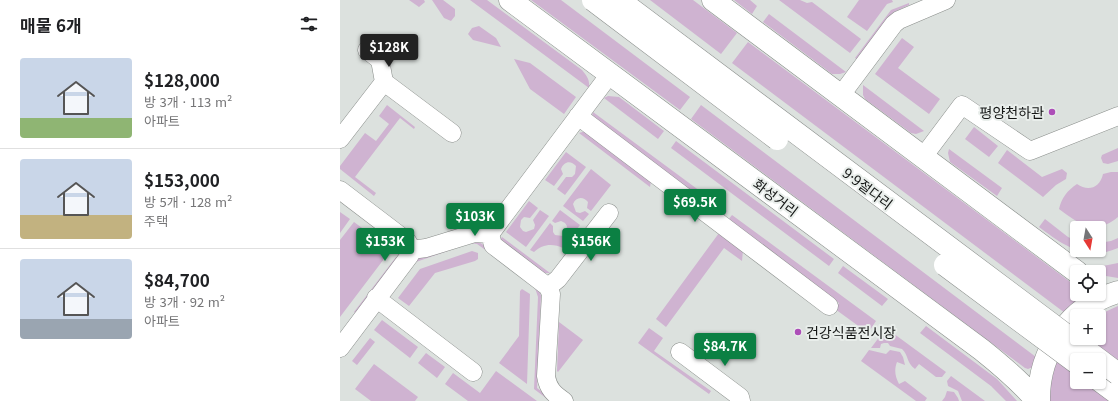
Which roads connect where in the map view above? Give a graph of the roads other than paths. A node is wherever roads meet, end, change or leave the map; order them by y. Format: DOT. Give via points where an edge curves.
graph roads {
  1 [pos="510,0"];
  2 [pos="593,0"];
  3 [pos="619,0"];
  4 [pos="713,0"];
  5 [pos="946,0"];
  6 [pos="367,50"];
  7 [pos="610,74"];
  8 [pos="384,82"];
  9 [pos="841,95"];
  10 [pos="578,116"];
  11 [pos="1118,116"];
  12 [pos="452,133"];
  13 [pos="340,139"];
  14 [pos="923,157"];
  15 [pos="340,190"];
  16 [pos="609,213"];
  17 [pos="490,234"];
  18 [pos="411,250"];
  19 [pos="1070,267"];
  20 [pos="548,287"];
  21 [pos="1108,293"];
  22 [pos="376,298"];
  23 [pos="829,306"];
  24 [pos="340,348"];
  25 [pos="680,352"];
  26 [pos="1070,359"];
  27 [pos="473,372"];
  28 [pos="1118,374"];
  29 [pos="1106,385"];
  30 [pos="1118,394"];
  31 [pos="564,401"];
  32 [pos="741,401"];
  33 [pos="1038,401"];
  1 -- 7 [label="main road, 화성거리"];
  2 -- 26 [label="main road, 9·9절다리, bridge"];
  3 -- 28 [label="main road, 9·9절다리, bridge"];
  4 -- 9 [label="main road"];
  5 -- 9 [label="street" via="899,20"];
  6 -- 8 [label="street" via="380,60"];
  7 -- 10 [label="street"];
  7 -- 33 [label="main road, 화성거리" via="982,350 1008,370"];
  8 -- 12 [label="street"];
  8 -- 13 [label="street"];
  9 -- 14 [label="main road"];
  10 -- 17 [label="street"];
  10 -- 23 [label="street"];
  11 -- 14 [label="street" via="1030,151 962,105"];
  14 -- 19 [label="main road"];
  15 -- 18 [label="street" via="408,241"];
  16 -- 20 [label="street" via="558,280"];
  17 -- 18 [label="street" via="475,233"];
  17 -- 20 [label="street" via="493,245"];
  18 -- 22 [label="street" via="410,255"];
  20 -- 31 [label="street" via="551,294 547,385"];
  21 -- 33 [label="main road" via="1075,316 1052,344 1043,368"];
  22 -- 24 [label="street"];
  22 -- 27 [label="street"];
  25 -- 32 [label="street" via="740,397"];
  29 -- 30 [label="main road"];
}
